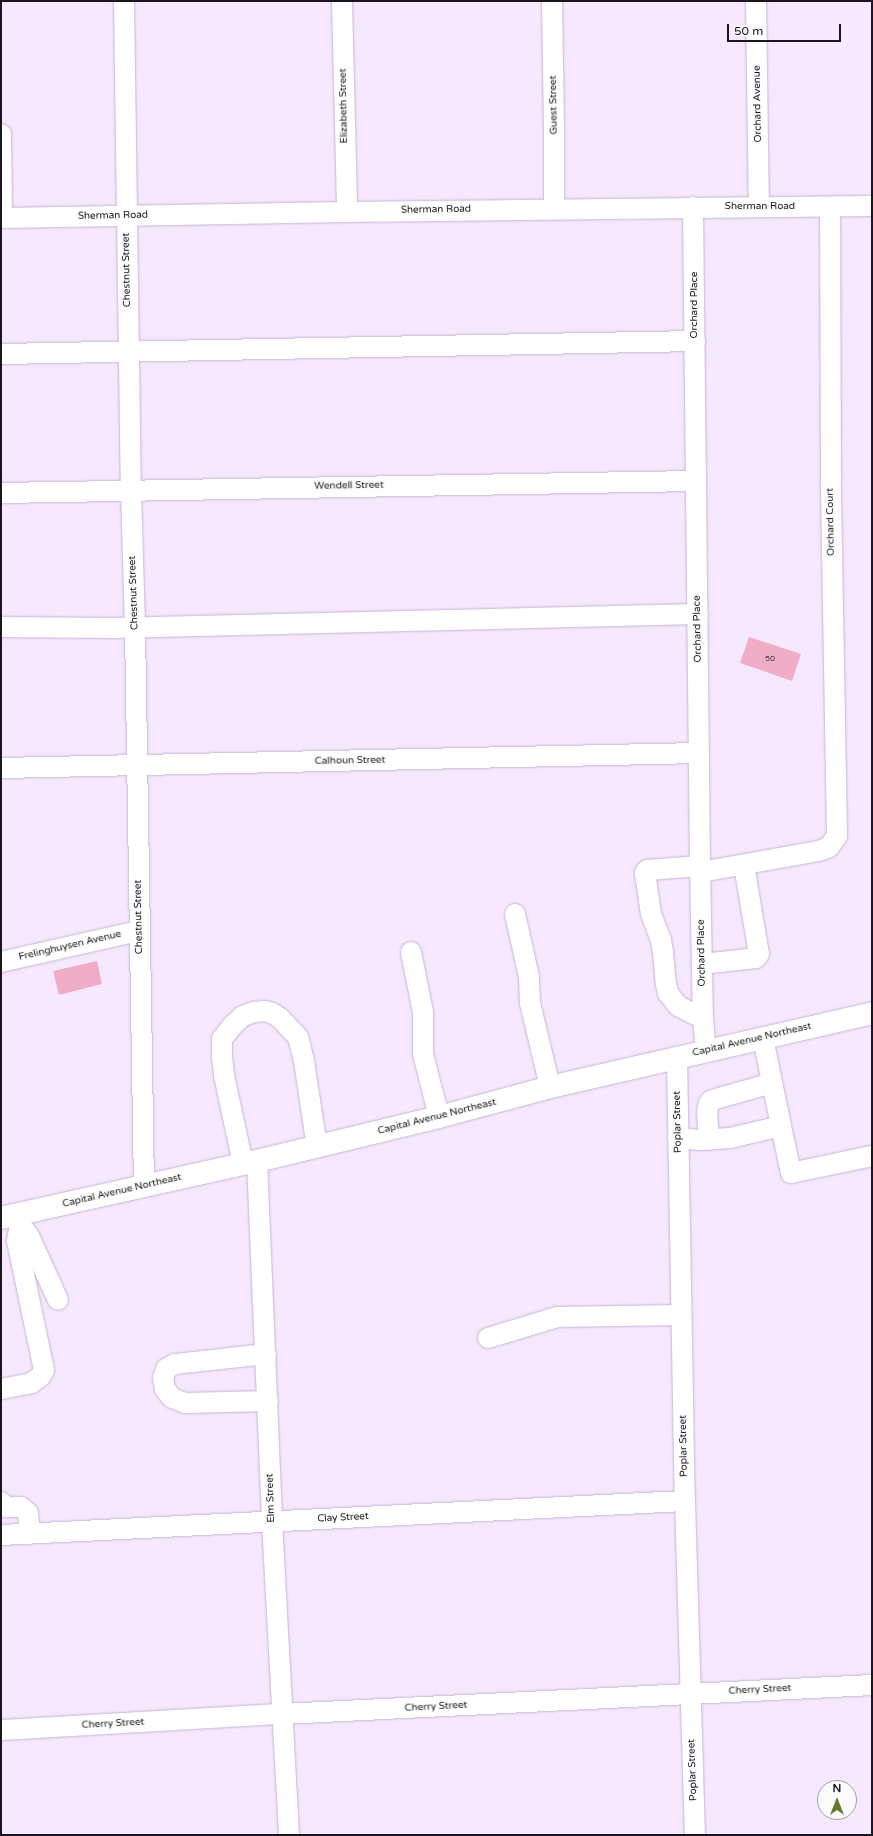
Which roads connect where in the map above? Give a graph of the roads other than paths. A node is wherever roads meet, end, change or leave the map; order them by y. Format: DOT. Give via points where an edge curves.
graph roads {
  1 [pos="124,1"];
  2 [pos="342,1"];
  3 [pos="552,1"];
  4 [pos="756,1"];
  5 [pos="1,134"];
  6 [pos="759,206"];
  7 [pos="872,206"];
  8 [pos="830,207"];
  9 [pos="693,208"];
  10 [pos="554,209"];
  11 [pos="347,212"];
  12 [pos="126,216"];
  13 [pos="1,218"];
  14 [pos="695,342"];
  15 [pos="129,351"];
  16 [pos="1,354"];
  17 [pos="696,480"];
  18 [pos="131,491"];
  19 [pos="1,493"];
  20 [pos="698,614"];
  21 [pos="135,627"];
  22 [pos="1,628"];
  23 [pos="699,753"];
  24 [pos="137,766"];
  25 [pos="1,768"];
  26 [pos="744,865"];
  27 [pos="701,869"];
  28 [pos="515,914"];
  29 [pos="139,931"];
  30 [pos="411,952"];
  31 [pos="1,962"];
  32 [pos="702,964"];
  33 [pos="872,1012"];
  34 [pos="703,1019"];
  35 [pos="763,1038"];
  36 [pos="706,1051"];
  37 [pos="677,1057"];
  38 [pos="772,1083"];
  39 [pos="550,1087"];
  40 [pos="439,1118"];
  41 [pos="781,1126"];
  42 [pos="678,1138"];
  43 [pos="708,1140"];
  44 [pos="317,1147"];
  45 [pos="872,1156"];
  46 [pos="250,1163"];
  47 [pos="144,1186"];
  48 [pos="13,1219"];
  49 [pos="58,1300"];
  50 [pos="681,1315"];
  51 [pos="488,1338"];
  52 [pos="266,1354"];
  53 [pos="1,1389"];
  54 [pos="268,1401"];
  55 [pos="685,1501"];
  56 [pos="1,1502"];
  57 [pos="272,1521"];
  58 [pos="30,1534"];
  59 [pos="1,1535"];
  60 [pos="872,1685"];
  61 [pos="690,1694"];
  62 [pos="282,1714"];
  63 [pos="1,1730"];
  64 [pos="289,1835"];
  65 [pos="695,1835"];
  1 -- 12 [label="street, Chestnut Street"];
  2 -- 11 [label="street, Elizabeth Street"];
  3 -- 10 [label="street, Guest Street"];
  4 -- 6 [label="street, Orchard Avenue"];
  5 -- 13 [label="street"];
  6 -- 8 [label="street, Sherman Road"];
  6 -- 9 [label="street, Sherman Road"];
  7 -- 8 [label="street, Sherman Road"];
  8 -- 26 [label="street, Orchard Court" via="830,479 837,836 829,847 819,851"];
  9 -- 10 [label="street, Sherman Road"];
  9 -- 14 [label="street, Orchard Place"];
  10 -- 11 [label="street, Sherman Road"];
  11 -- 12 [label="street, Sherman Road"];
  12 -- 13 [label="street, Sherman Road"];
  12 -- 15 [label="street, Chestnut Street"];
  14 -- 15 [label="street"];
  14 -- 17 [label="street, Orchard Place"];
  15 -- 16 [label="street"];
  15 -- 18 [label="street, Chestnut Street"];
  17 -- 18 [label="street, Wendell Street"];
  17 -- 20 [label="street, Orchard Place"];
  18 -- 19 [label="street, Wendell Street"];
  18 -- 21 [label="street, Chestnut Street"];
  20 -- 21 [label="street"];
  20 -- 23 [label="street, Orchard Place"];
  21 -- 22 [label="street"];
  21 -- 24 [label="street, Chestnut Street"];
  23 -- 24 [label="street, Calhoun Street"];
  23 -- 27 [label="street, Orchard Place"];
  24 -- 25 [label="street, Calhoun Street"];
  24 -- 29 [label="street, Chestnut Street"];
  26 -- 27 [label="street"];
  26 -- 32 [label="street" via="759,954 756,958"];
  27 -- 32 [label="street, Orchard Place"];
  27 -- 34 [label="street" via="647,870 645,873 651,914 661,940 668,993 678,1006"];
  28 -- 39 [label="street" via="529,977 530,1003"];
  29 -- 31 [label="street, Frelinghuysen Avenue"];
  29 -- 47 [label="street, Chestnut Street"];
  30 -- 40 [label="street" via="423,1012 423,1054"];
  32 -- 34 [label="street, Orchard Place"];
  33 -- 35 [label="main road, Capital Avenue Northeast"];
  34 -- 36 [label="street, Orchard Place"];
  35 -- 36 [label="main road, Capital Avenue Northeast"];
  35 -- 38 [label="street"];
  36 -- 37 [label="main road, Capital Avenue Northeast"];
  37 -- 39 [label="main road, Capital Avenue Northeast"];
  37 -- 42 [label="street, Poplar Street"];
  38 -- 41 [label="street"];
  38 -- 43 [label="street" via="712,1100 707,1113"];
  39 -- 40 [label="main road, Capital Avenue Northeast"];
  40 -- 44 [label="main road, Capital Avenue Northeast"];
  41 -- 43 [label="street" via="730,1138"];
  41 -- 45 [label="street" via="791,1173"];
  42 -- 43 [label="street"];
  42 -- 50 [label="street, Poplar Street"];
  44 -- 46 [label="main road, Capital Avenue Northeast"];
  44 -- 46 [label="street, Elm Street" via="298,1036 272,1013 254,1012 243,1016 232,1025 222,1039 224,1075"];
  46 -- 47 [label="main road, Capital Avenue Northeast"];
  46 -- 52 [label="street, Elm Street"];
  47 -- 48 [label="main road, Capital Avenue Northeast"];
  48 -- 49 [label="street" via="29,1236"];
  48 -- 53 [label="street" via="44,1370 40,1377 31,1383"];
  50 -- 51 [label="street" via="557,1317"];
  50 -- 55 [label="street, Poplar Street"];
  52 -- 54 [label="street, Elm Street"];
  52 -- 54 [label="street" via="175,1364 166,1369 163,1378 165,1389 172,1398 185,1403"];
  54 -- 57 [label="street, Elm Street"];
  55 -- 57 [label="street, Clay Street"];
  55 -- 61 [label="street, Poplar Street"];
  56 -- 58 [label="street" via="6,1507 21,1507 28,1513"];
  57 -- 58 [label="street, Clay Street"];
  57 -- 62 [label="street, Elm Street"];
  58 -- 59 [label="street, Clay Street"];
  60 -- 61 [label="street, Cherry Street"];
  61 -- 62 [label="street, Cherry Street"];
  61 -- 65 [label="street, Poplar Street"];
  62 -- 63 [label="street, Cherry Street"];
  62 -- 64 [label="street, Elm Street"];
}
